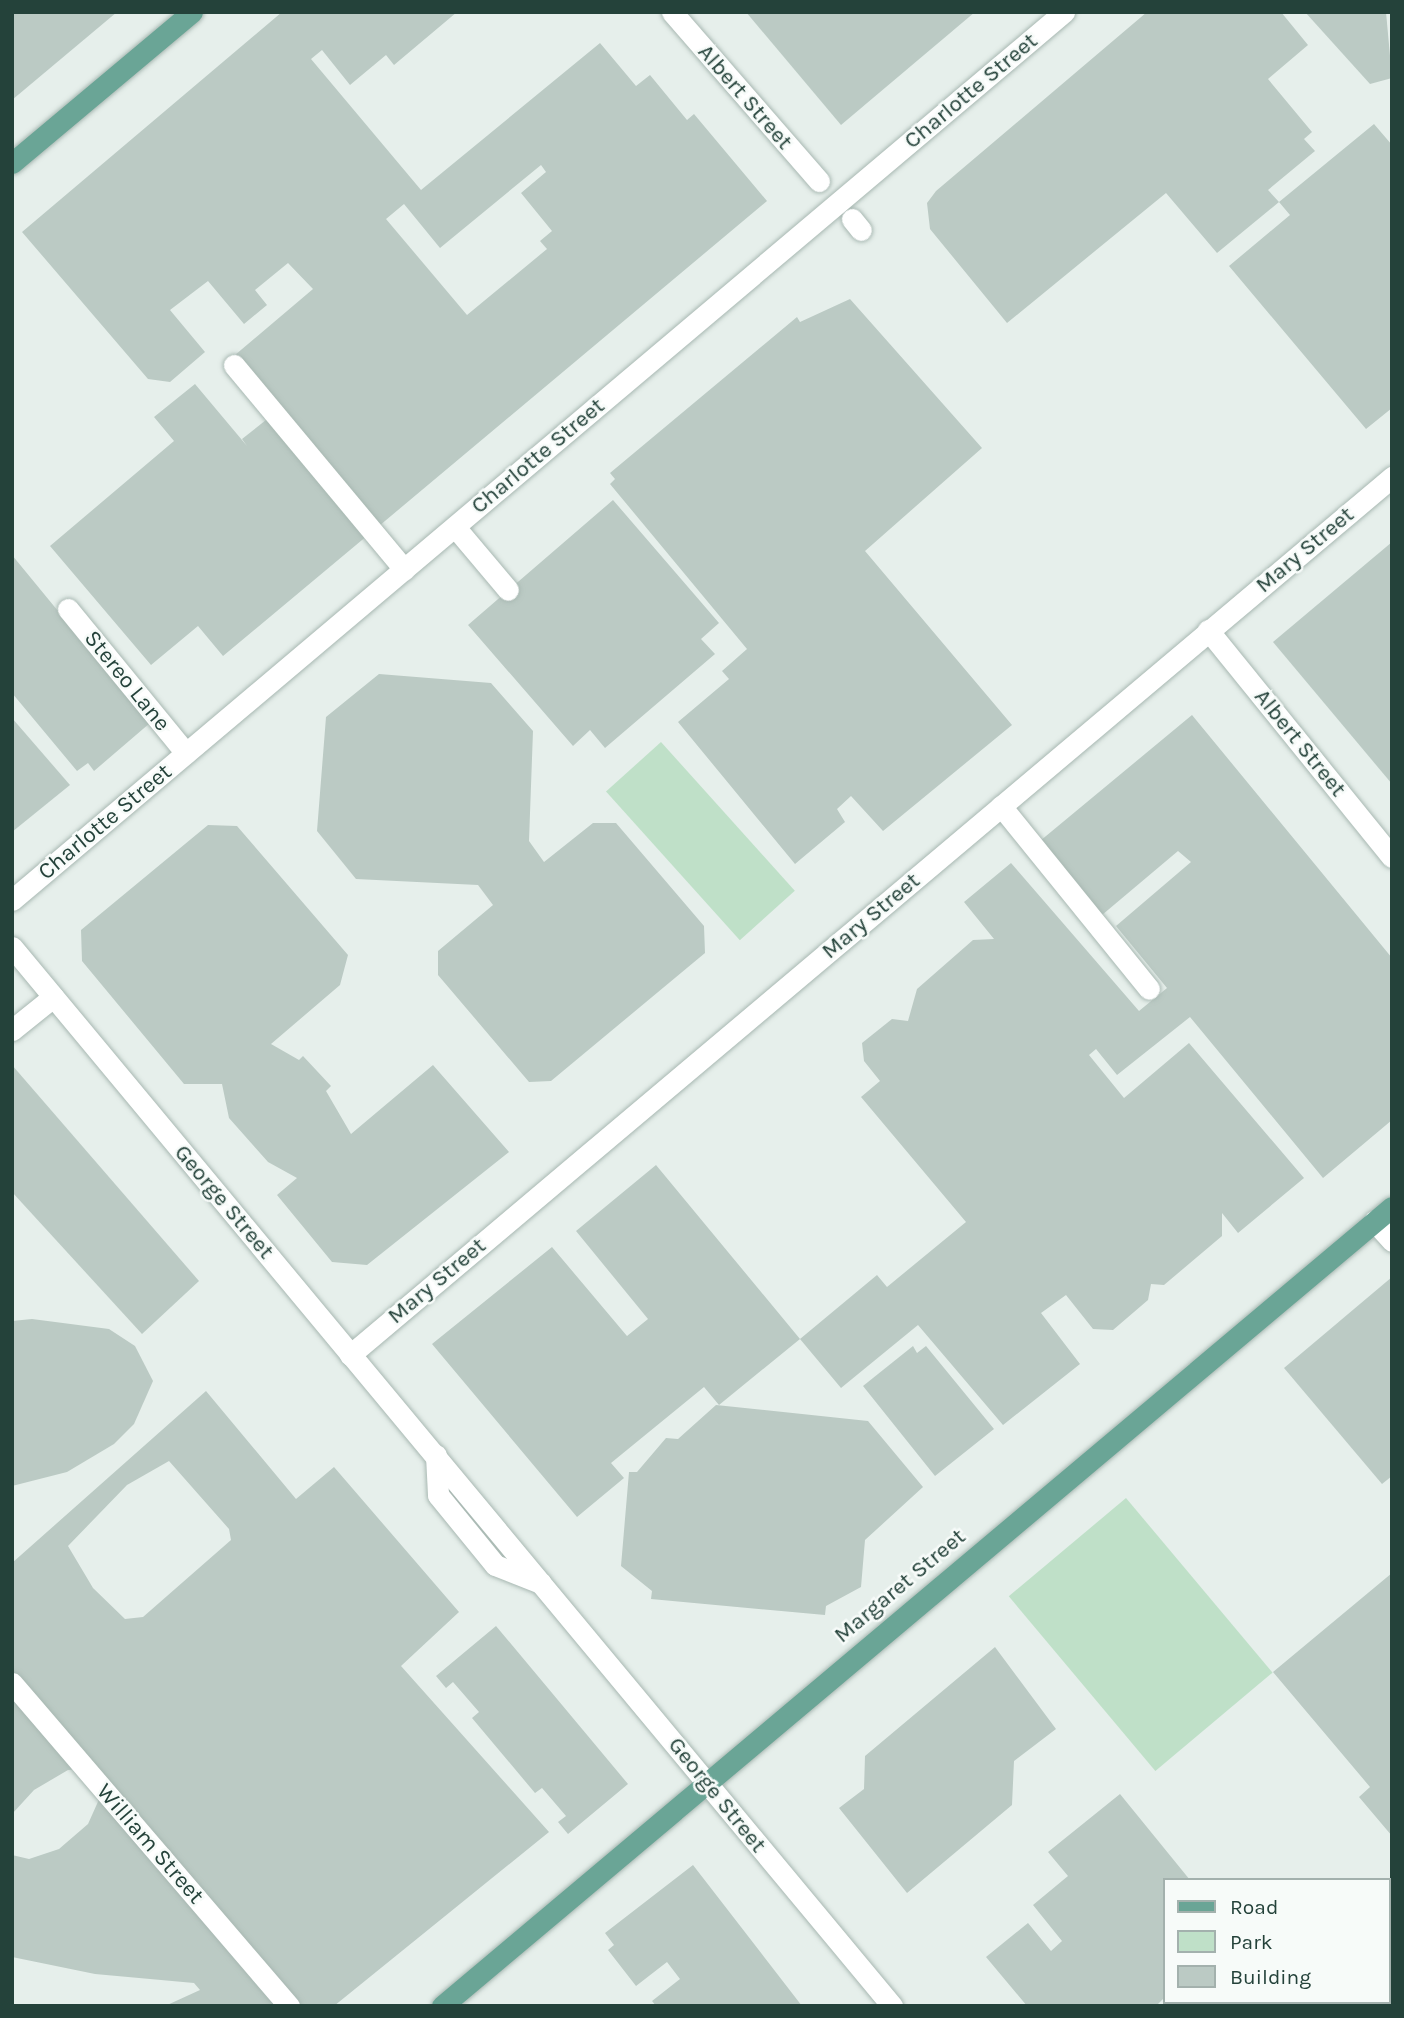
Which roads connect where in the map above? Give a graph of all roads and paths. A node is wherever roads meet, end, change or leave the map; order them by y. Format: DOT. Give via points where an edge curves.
graph roads {
  1 [pos="192,12"];
  2 [pos="671,12"];
  3 [pos="1064,12"];
  4 [pos="12,163"];
  5 [pos="819,181"];
  6 [pos="234,365"];
  7 [pos="1392,477"];
  8 [pos="455,527"];
  9 [pos="404,569"];
  10 [pos="508,590"];
  11 [pos="68,609"];
  12 [pos="1208,630"];
  13 [pos="186,753"];
  14 [pos="1000,806"];
  15 [pos="1392,857"];
  16 [pos="12,900"];
  17 [pos="12,947"];
  18 [pos="1149,989"];
  19 [pos="53,997"];
  20 [pos="12,1030"];
  21 [pos="1392,1206"];
  22 [pos="1374,1221"];
  23 [pos="1392,1241"];
  24 [pos="350,1355"];
  25 [pos="12,1683"];
  26 [pos="708,1783"];
  27 [pos="289,2006"];
  28 [pos="442,2006"];
  29 [pos="892,2006"];
  1 -- 4 [label="main road"];
  2 -- 5 [label="street, Albert Street"];
  3 -- 8 [label="street, Charlotte Street"];
  6 -- 9 [label="street"];
  7 -- 12 [label="street, Mary Street"];
  8 -- 9 [label="street, Charlotte Street"];
  8 -- 10 [label="street"];
  9 -- 13 [label="street, Charlotte Street"];
  11 -- 13 [label="street, Stereo Lane"];
  12 -- 14 [label="street, Mary Street"];
  12 -- 15 [label="street, Albert Street"];
  13 -- 16 [label="street, Charlotte Street"];
  14 -- 18 [label="street"];
  14 -- 24 [label="street, Mary Street"];
  17 -- 19 [label="street, George Street"];
  19 -- 20 [label="street"];
  19 -- 24 [label="street, George Street"];
  21 -- 22 [label="main road, Margaret Street"];
  22 -- 23 [label="street"];
  22 -- 26 [label="main road, Margaret Street"];
  24 -- 26 [label="street, George Street"];
  25 -- 27 [label="street, William Street"];
  26 -- 28 [label="main road, Margaret Street"];
  26 -- 29 [label="street, George Street"];
}
